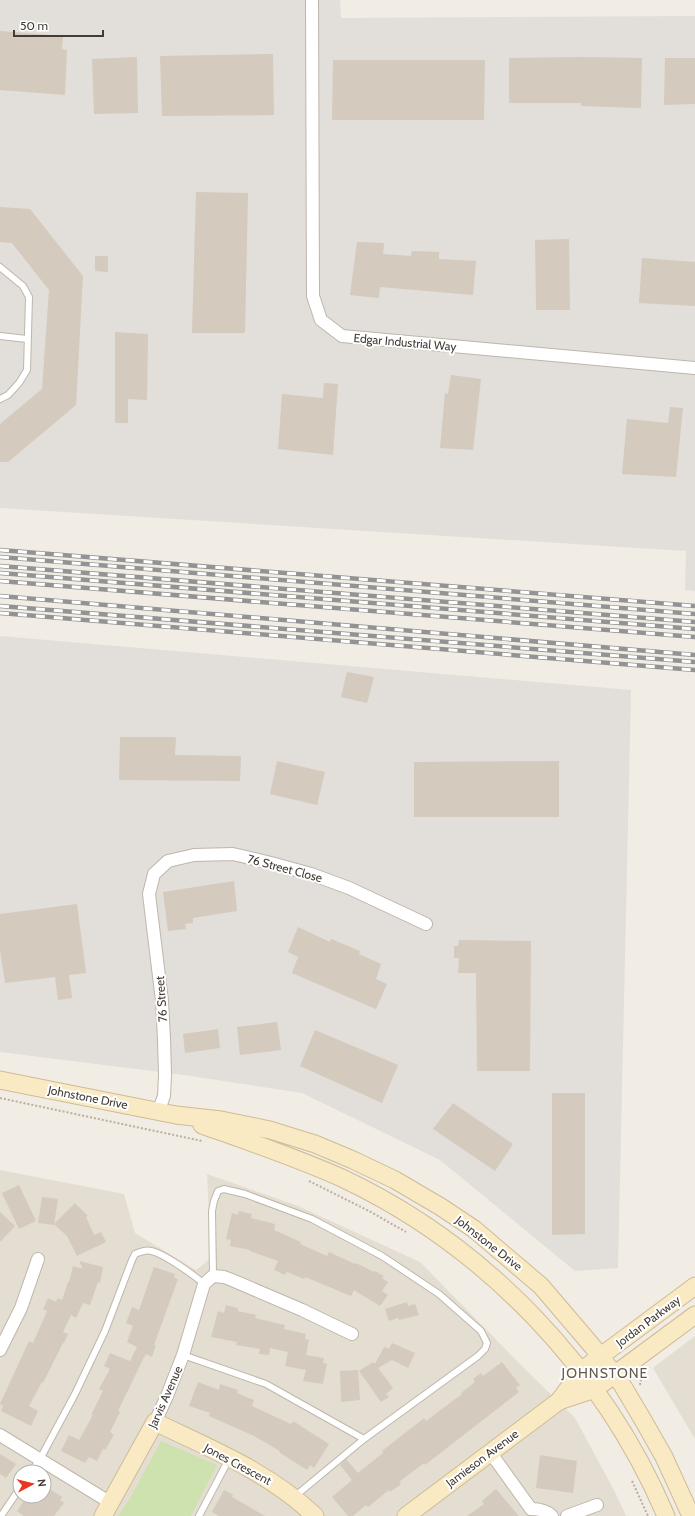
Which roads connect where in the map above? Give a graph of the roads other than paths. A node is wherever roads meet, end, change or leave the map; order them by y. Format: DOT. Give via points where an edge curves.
graph roads {
  1 [pos="312,0"];
  2 [pos="0,267"];
  3 [pos="0,336"];
  4 [pos="27,339"];
  5 [pos="695,368"];
  6 [pos="0,399"];
  7 [pos="151,887"];
  8 [pos="426,924"];
  9 [pos="0,1080"];
  10 [pos="158,1112"];
  11 [pos="176,1115"];
  12 [pos="38,1259"];
  13 [pos="215,1276"];
  14 [pos="204,1284"];
  15 [pos="695,1286"];
  16 [pos="695,1315"];
  17 [pos="352,1334"];
  18 [pos="0,1350"];
  19 [pos="183,1355"];
  20 [pos="600,1356"];
  21 [pos="582,1370"];
  22 [pos="614,1374"];
  23 [pos="594,1389"];
  24 [pos="559,1401"];
  25 [pos="155,1422"];
  26 [pos="0,1435"];
  27 [pos="364,1439"];
  28 [pos="490,1452"];
  29 [pos="229,1457"];
  30 [pos="40,1459"];
  31 [pos="37,1464"];
  32 [pos="293,1498"];
  33 [pos="12,1500"];
  34 [pos="597,1505"];
  35 [pos="107,1510"];
  36 [pos="530,1513"];
  37 [pos="412,1514"];
  38 [pos="1,1516"];
  39 [pos="199,1516"];
  40 [pos="315,1516"];
  41 [pos="552,1516"];
  42 [pos="567,1516"];
  43 [pos="666,1516"];
  44 [pos="691,1516"];
  1 -- 5 [label="street, Edgar Industrial Way" via="313,296 321,320 342,336"];
  2 -- 4 [label="lane" via="23,286 29,297"];
  3 -- 4 [label="lane"];
  4 -- 6 [label="lane" via="27,370 8,395"];
  7 -- 8 [label="street, 76 Street Close" via="154,874 168,861 194,855 233,854 311,874 349,888"];
  7 -- 10 [label="street, 76 Street" via="149,894 162,1001 165,1074 164,1096"];
  9 -- 10 [label="main road, Johnstone Drive"];
  10 -- 11 [label="main road, Johnstone Drive"];
  11 -- 20 [label="main road, Johnstone Drive" via="221,1120 270,1130 315,1144 395,1180 474,1229 509,1258 541,1286"];
  11 -- 21 [label="main road, Johnstone Drive" via="290,1156 344,1179 395,1207 447,1240 483,1268 553,1336"];
  12 -- 18 [label="street" via="21,1308"];
  13 -- 14 [label="street"];
  13 -- 17 [label="street" via="232,1280"];
  13 -- 27 [label="lane" via="212,1211 218,1191 224,1190 244,1194 312,1219 382,1256 439,1294 481,1331 487,1343 478,1356"];
  14 -- 19 [label="street, Jarvis Avenue"];
  14 -- 30 [label="lane" via="157,1253 150,1250 136,1254 105,1331"];
  15 -- 20 [label="main road, Jordan Parkway"];
  16 -- 22 [label="main road, Jordan Parkway"];
  19 -- 25 [label="street, Jarvis Avenue"];
  19 -- 27 [label="lane" via="266,1384"];
  20 -- 21 [label="main road, Jordan Parkway"];
  20 -- 22 [label="main road, Johnstone Drive"];
  21 -- 23 [label="main road, Johnstone Drive"];
  21 -- 24 [label="main road, Jamieson Avenue"];
  22 -- 23 [label="main road, Jordan Parkway"];
  22 -- 44 [label="main road, Johnstone Drive" via="664,1457"];
  23 -- 24 [label="main road, Jamieson Avenue"];
  23 -- 43 [label="main road, Johnstone Drive" via="639,1458"];
  24 -- 28 [label="main road, Jamieson Avenue"];
  25 -- 29 [label="main road, Jones Crescent"];
  25 -- 35 [label="main road, Jarvis Avenue"];
  26 -- 30 [label="street"];
  27 -- 32 [label="lane"];
  28 -- 36 [label="street"];
  28 -- 37 [label="main road, Jamieson Avenue"];
  29 -- 32 [label="main road, Jones Crescent" via="275,1483"];
  29 -- 39 [label="lane"];
  30 -- 31 [label="lane"];
  30 -- 35 [label="street"];
  32 -- 40 [label="main road, Jones Crescent"];
  33 -- 38 [label="lane"];
  34 -- 42 [label="street"];
  36 -- 41 [label="street" via="540,1509"];
}
